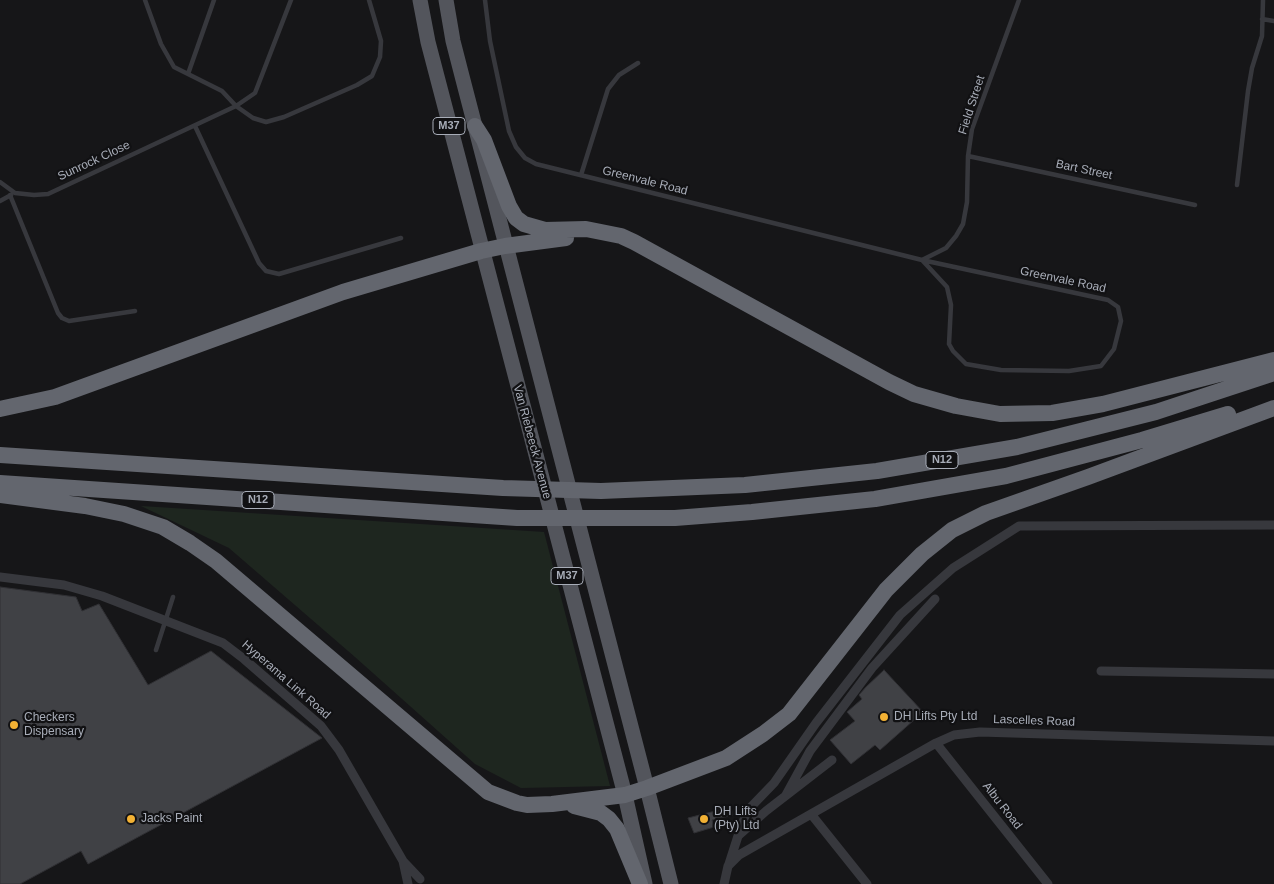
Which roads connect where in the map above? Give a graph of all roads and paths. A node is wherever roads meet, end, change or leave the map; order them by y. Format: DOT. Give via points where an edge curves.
graph roads {
  1 [pos="144,0"];
  2 [pos="214,0"];
  3 [pos="291,0"];
  4 [pos="369,0"];
  5 [pos="420,0"];
  6 [pos="446,0"];
  7 [pos="485,0"];
  8 [pos="1019,0"];
  9 [pos="1263,0"];
  10 [pos="1262,19"];
  11 [pos="1274,22"];
  12 [pos="638,63"];
  13 [pos="188,74"];
  14 [pos="236,106"];
  15 [pos="195,126"];
  16 [pos="475,126"];
  17 [pos="968,156"];
  18 [pos="581,175"];
  19 [pos="0,182"];
  20 [pos="1237,185"];
  21 [pos="12,194"];
  22 [pos="0,201"];
  23 [pos="1195,205"];
  24 [pos="621,236"];
  25 [pos="401,238"];
  26 [pos="505,246"];
  27 [pos="481,251"];
  28 [pos="922,260"];
  29 [pos="135,311"];
  30 [pos="1274,360"];
  31 [pos="1274,373"];
  32 [pos="1274,400"];
  33 [pos="1274,408"];
  34 [pos="0,409"];
  35 [pos="0,454"];
  36 [pos="0,483"];
  37 [pos="0,495"];
  38 [pos="1274,525"];
  39 [pos="0,577"];
  40 [pos="173,597"];
  41 [pos="935,599"];
  42 [pos="166,620"];
  43 [pos="156,650"];
  44 [pos="1101,671"];
  45 [pos="1274,674"];
  46 [pos="1274,741"];
  47 [pos="936,743"];
  48 [pos="832,760"];
  49 [pos="647,788"];
  50 [pos="626,795"];
  51 [pos="786,795"];
  52 [pos="552,804"];
  53 [pos="811,814"];
  54 [pos="738,836"];
  55 [pos="403,861"];
  56 [pos="728,866"];
  57 [pos="422,882"];
  58 [pos="408,884"];
  59 [pos="640,884"];
  60 [pos="645,884"];
  61 [pos="670,884"];
  62 [pos="724,884"];
  63 [pos="867,884"];
  64 [pos="1048,884"];
  1 -- 13 [label="lane" via="171,63"];
  2 -- 13 [label="lane"];
  3 -- 14 [label="lane, Sunrock Close" via="255,93"];
  4 -- 14 [label="lane" via="382,51 368,80 266,122"];
  5 -- 27 [label="main road, Van Riebeeck Avenue / M37"];
  6 -- 16 [label="main road, Van Riebeeck Avenue / M37"];
  7 -- 18 [label="lane, Greenvale Road" via="490,41 509,131 516,147 525,158 536,164"];
  8 -- 17 [label="lane, Field Street" via="972,129"];
  9 -- 10 [label="lane"];
  10 -- 11 [label="lane"];
  10 -- 20 [label="lane" via="1262,36 1248,91"];
  12 -- 18 [label="lane" via="619,75 608,90"];
  13 -- 14 [label="lane" via="222,91"];
  14 -- 15 [label="lane, Sunrock Close"];
  15 -- 21 [label="lane, Sunrock Close" via="48,194"];
  15 -- 25 [label="lane" via="258,263 266,271 279,274"];
  16 -- 24 [label="highway" via="484,140 516,218 545,230 593,230"];
  16 -- 26 [label="main road, Van Riebeeck Avenue / M37"];
  17 -- 23 [label="lane, Bart Street"];
  17 -- 28 [label="lane, Field Street" via="963,224 946,248"];
  18 -- 28 [label="lane, Greenvale Road"];
  19 -- 21 [label="lane"];
  21 -- 22 [label="lane"];
  21 -- 29 [label="lane" via="61,317 69,321"];
  24 -- 26 [label="highway" via="580,237"];
  24 -- 30 [label="highway" via="888,382 914,394 956,406 1000,414 1052,413 1103,404"];
  26 -- 27 [label="highway"];
  26 -- 49 [label="main road, Van Riebeeck Avenue / M37"];
  27 -- 34 [label="highway" via="343,292 55,396"];
  27 -- 50 [label="main road, Van Riebeeck Avenue / M37"];
  28 -- 28 [label="lane, Greenvale Road" via="947,287 951,304 949,344 966,364 1001,370 1069,371 1101,366 1114,349 1121,321 1118,307 1108,300"];
  31 -- 35 [label="highway, N12" via="1156,412 1008,448 877,471 744,485 601,491 503,488"];
  32 -- 36 [label="highway, N12" via="1142,440 1015,473 875,499 675,518 517,518"];
  33 -- 49 [label="highway" via="986,513 952,530 886,590 789,714 726,758"];
  37 -- 52 [label="highway" via="95,508 163,527 216,561 488,792 527,805"];
  38 -- 54 [label="street" via="1019,526 953,568 900,615 774,783 747,811"];
  39 -- 42 [label="street, Hyperama Link Road" via="64,585"];
  40 -- 42 [label="lane"];
  41 -- 51 [label="street" via="872,668 810,751"];
  42 -- 43 [label="lane"];
  42 -- 55 [label="street, Hyperama Link Road" via="224,643 321,726 339,750"];
  44 -- 45 [label="street"];
  46 -- 47 [label="street, Lascelles Road" via="980,732 954,735"];
  47 -- 53 [label="street, Lascelles Road"];
  47 -- 64 [label="street, Albu Road"];
  48 -- 51 [label="street"];
  49 -- 50 [label="highway"];
  49 -- 61 [label="main road, Van Riebeeck Avenue / M37"];
  50 -- 52 [label="highway"];
  50 -- 60 [label="main road, Van Riebeeck Avenue / M37"];
  51 -- 54 [label="street"];
  52 -- 59 [label="highway" via="587,809 609,819 617,828"];
  53 -- 56 [label="street, Lascelles Road" via="739,855"];
  53 -- 63 [label="street"];
  54 -- 56 [label="street"];
  55 -- 57 [label="street, Hyperama Link Road"];
  55 -- 58 [label="street, Hyperama Link Road"];
  56 -- 62 [label="street"];
  57 -- 58 [label="street" via="413,880"];
}
